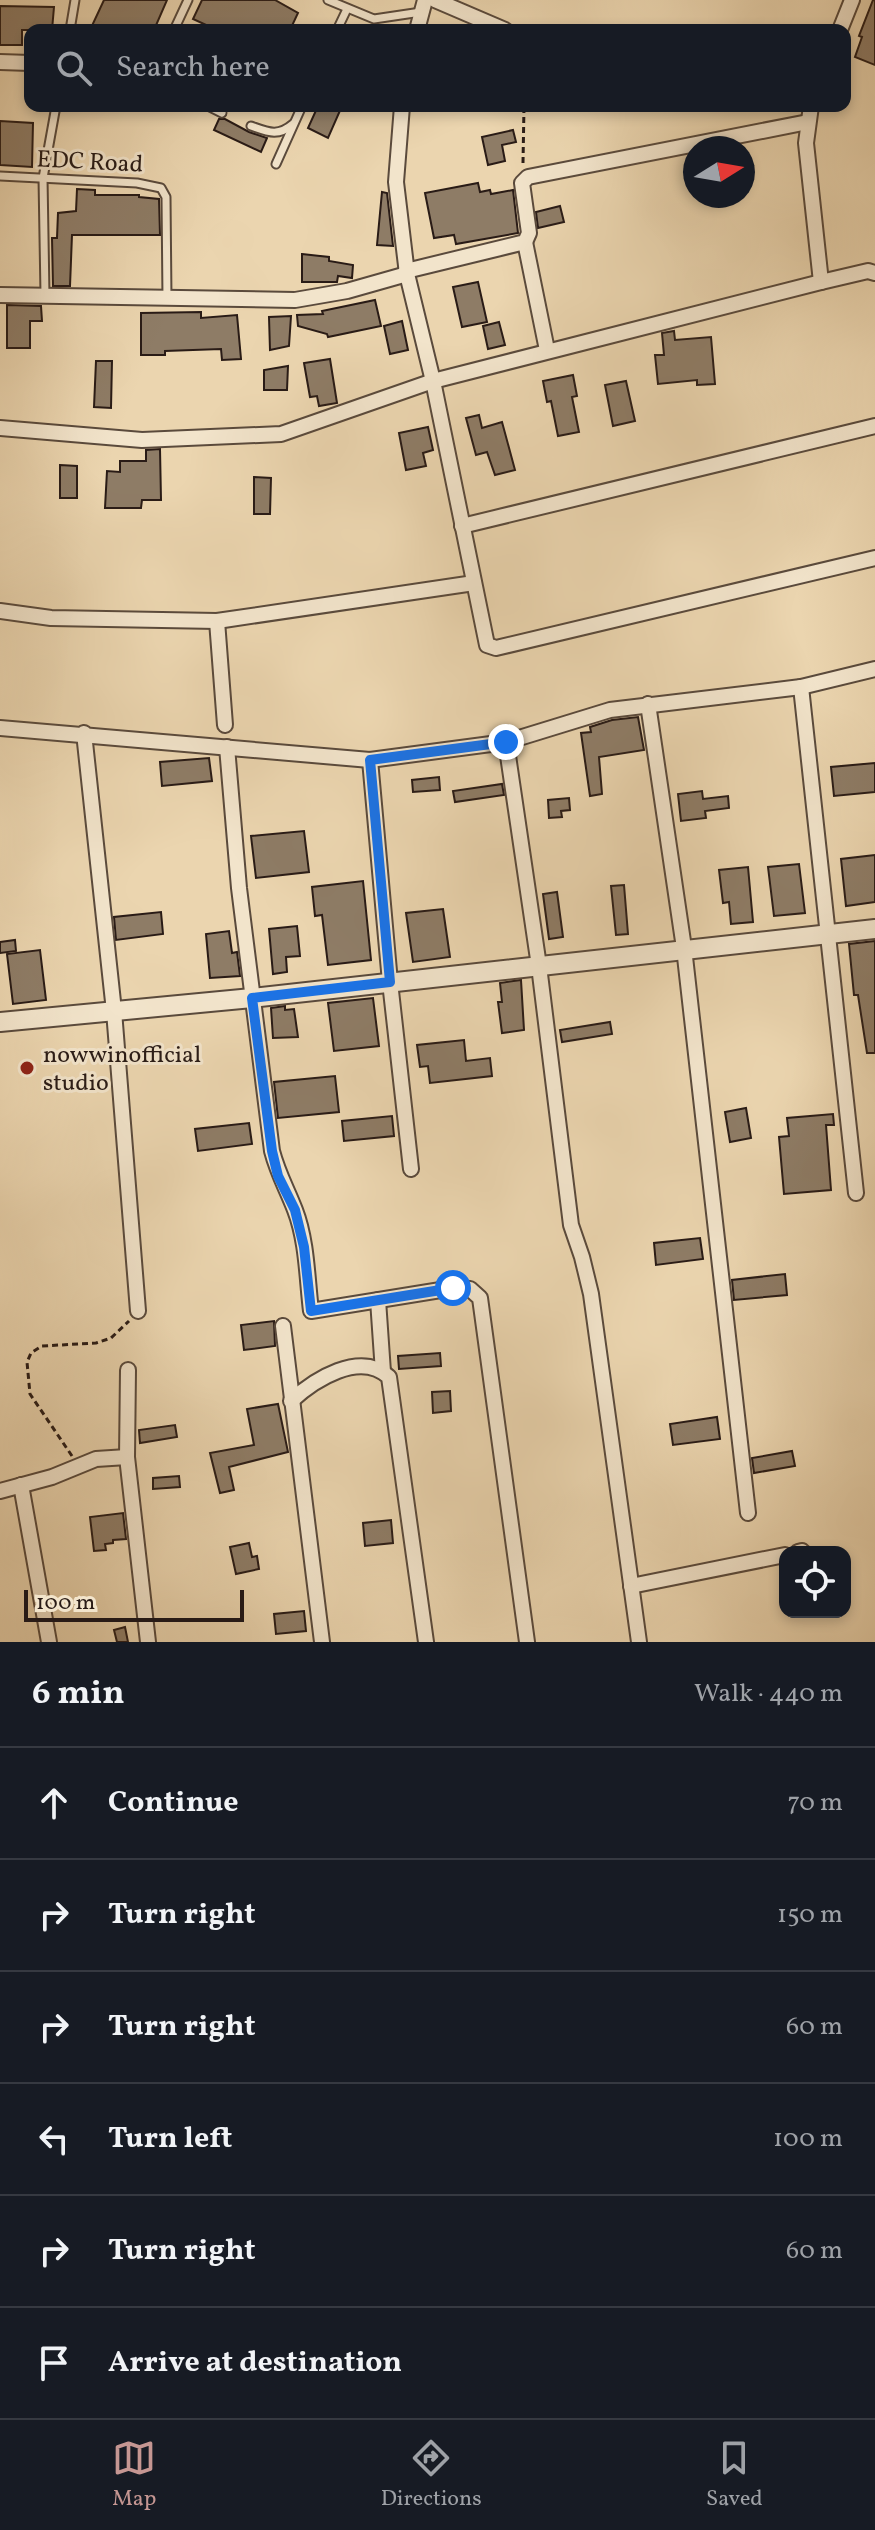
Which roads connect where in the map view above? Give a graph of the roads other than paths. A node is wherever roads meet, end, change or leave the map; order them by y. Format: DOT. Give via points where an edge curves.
graph roads {
  1 [pos="75,0"];
  2 [pos="188,0"];
  3 [pos="328,0"];
  4 [pos="435,0"];
  5 [pos="852,0"];
  6 [pos="423,6"];
  7 [pos="347,9"];
  8 [pos="71,24"];
  9 [pos="177,24"];
  10 [pos="340,24"];
  11 [pos="491,24"];
  12 [pos="842,24"];
  13 [pos="0,62"];
  14 [pos="24,63"];
  15 [pos="55,112"];
  16 [pos="299,112"];
  17 [pos="402,112"];
  18 [pos="810,112"];
  19 [pos="295,122"];
  20 [pos="808,122"];
  21 [pos="251,126"];
  22 [pos="276,164"];
  23 [pos="0,176"];
  24 [pos="43,178"];
  25 [pos="525,242"];
  26 [pos="406,272"];
  27 [pos="875,273"];
  28 [pos="821,282"];
  29 [pos="0,295"];
  30 [pos="45,296"];
  31 [pos="167,299"];
  32 [pos="547,350"];
  33 [pos="433,381"];
  34 [pos="875,426"];
  35 [pos="0,428"];
  36 [pos="462,526"];
  37 [pos="875,558"];
  38 [pos="474,583"];
  39 [pos="0,611"];
  40 [pos="217,621"];
  41 [pos="875,669"];
  42 [pos="801,687"];
  43 [pos="648,704"];
  44 [pos="225,725"];
  45 [pos="0,728"];
  46 [pos="84,733"];
  47 [pos="506,742"];
  48 [pos="227,747"];
  49 [pos="370,760"];
  50 [pos="875,929"];
  51 [pos="827,934"];
  52 [pos="684,948"];
  53 [pos="539,966"];
  54 [pos="390,982"];
  55 [pos="252,998"];
  56 [pos="114,1011"];
  57 [pos="0,1022"];
  58 [pos="411,1169"];
  59 [pos="856,1193"];
  60 [pos="378,1300"];
  61 [pos="138,1311"];
  62 [pos="283,1326"];
  63 [pos="128,1370"];
  64 [pos="383,1372"];
  65 [pos="291,1401"];
  66 [pos="127,1457"];
  67 [pos="21,1485"];
  68 [pos="0,1491"];
  69 [pos="748,1513"];
  70 [pos="779,1556"];
  71 [pos="631,1586"];
  72 [pos="49,1642"];
  73 [pos="148,1642"];
  74 [pos="322,1642"];
  75 [pos="426,1642"];
  76 [pos="527,1642"];
  77 [pos="639,1642"];
  1 -- 8 [label="lane"];
  2 -- 9 [label="lane"];
  3 -- 7 [label="lane"];
  4 -- 11 [label="street"];
  5 -- 12 [label="street"];
  6 -- 7 [label="lane" via="374,19"];
  7 -- 10 [label="lane"];
  13 -- 14 [label="street"];
  15 -- 24 [label="lane"];
  16 -- 19 [label="lane"];
  17 -- 26 [label="street" via="396,182"];
  18 -- 20 [label="street"];
  19 -- 21 [label="lane" via="273,134"];
  19 -- 22 [label="lane"];
  20 -- 25 [label="street" via="523,179 529,233"];
  20 -- 28 [label="street"];
  23 -- 24 [label="lane, EDC Road"];
  24 -- 30 [label="lane"];
  24 -- 31 [label="lane, EDC Road" via="161,188 166,197"];
  25 -- 26 [label="street"];
  25 -- 32 [label="street"];
  26 -- 31 [label="street" via="306,299"];
  26 -- 33 [label="street"];
  27 -- 28 [label="street"];
  28 -- 32 [label="street"];
  29 -- 30 [label="street"];
  30 -- 31 [label="street"];
  32 -- 33 [label="street"];
  33 -- 35 [label="street" via="281,434 142,440"];
  33 -- 36 [label="street"];
  34 -- 36 [label="street"];
  36 -- 38 [label="street"];
  37 -- 38 [label="street" via="496,648 487,645"];
  38 -- 40 [label="street"];
  39 -- 40 [label="street" via="135,622"];
  40 -- 44 [label="street"];
  41 -- 42 [label="street"];
  42 -- 43 [label="street"];
  42 -- 51 [label="street"];
  43 -- 47 [label="street" via="610,710"];
  43 -- 52 [label="street"];
  45 -- 46 [label="street"];
  46 -- 48 [label="street"];
  46 -- 56 [label="street"];
  47 -- 49 [label="street"];
  47 -- 53 [label="street"];
  48 -- 49 [label="street"];
  48 -- 55 [label="street"];
  49 -- 54 [label="street"];
  50 -- 51 [label="street"];
  51 -- 52 [label="street"];
  51 -- 59 [label="street"];
  52 -- 53 [label="street"];
  52 -- 69 [label="street"];
  53 -- 54 [label="street"];
  53 -- 71 [label="street" via="571,1225 591,1294"];
  54 -- 55 [label="street"];
  54 -- 58 [label="street"];
  55 -- 56 [label="street"];
  55 -- 60 [label="street" via="272,1151 295,1210 311,1311"];
  56 -- 57 [label="street"];
  56 -- 61 [label="street"];
  60 -- 64 [label="street"];
  60 -- 76 [label="street" via="453,1288 470,1289 480,1298"];
  62 -- 65 [label="street"];
  63 -- 66 [label="street"];
  64 -- 65 [label="street" via="366,1367 325,1376"];
  64 -- 75 [label="street" via="389,1377"];
  65 -- 74 [label="street"];
  66 -- 67 [label="street" via="96,1459"];
  66 -- 73 [label="street"];
  67 -- 68 [label="street"];
  67 -- 72 [label="street"];
  70 -- 71 [label="street"];
  71 -- 77 [label="street"];
}
